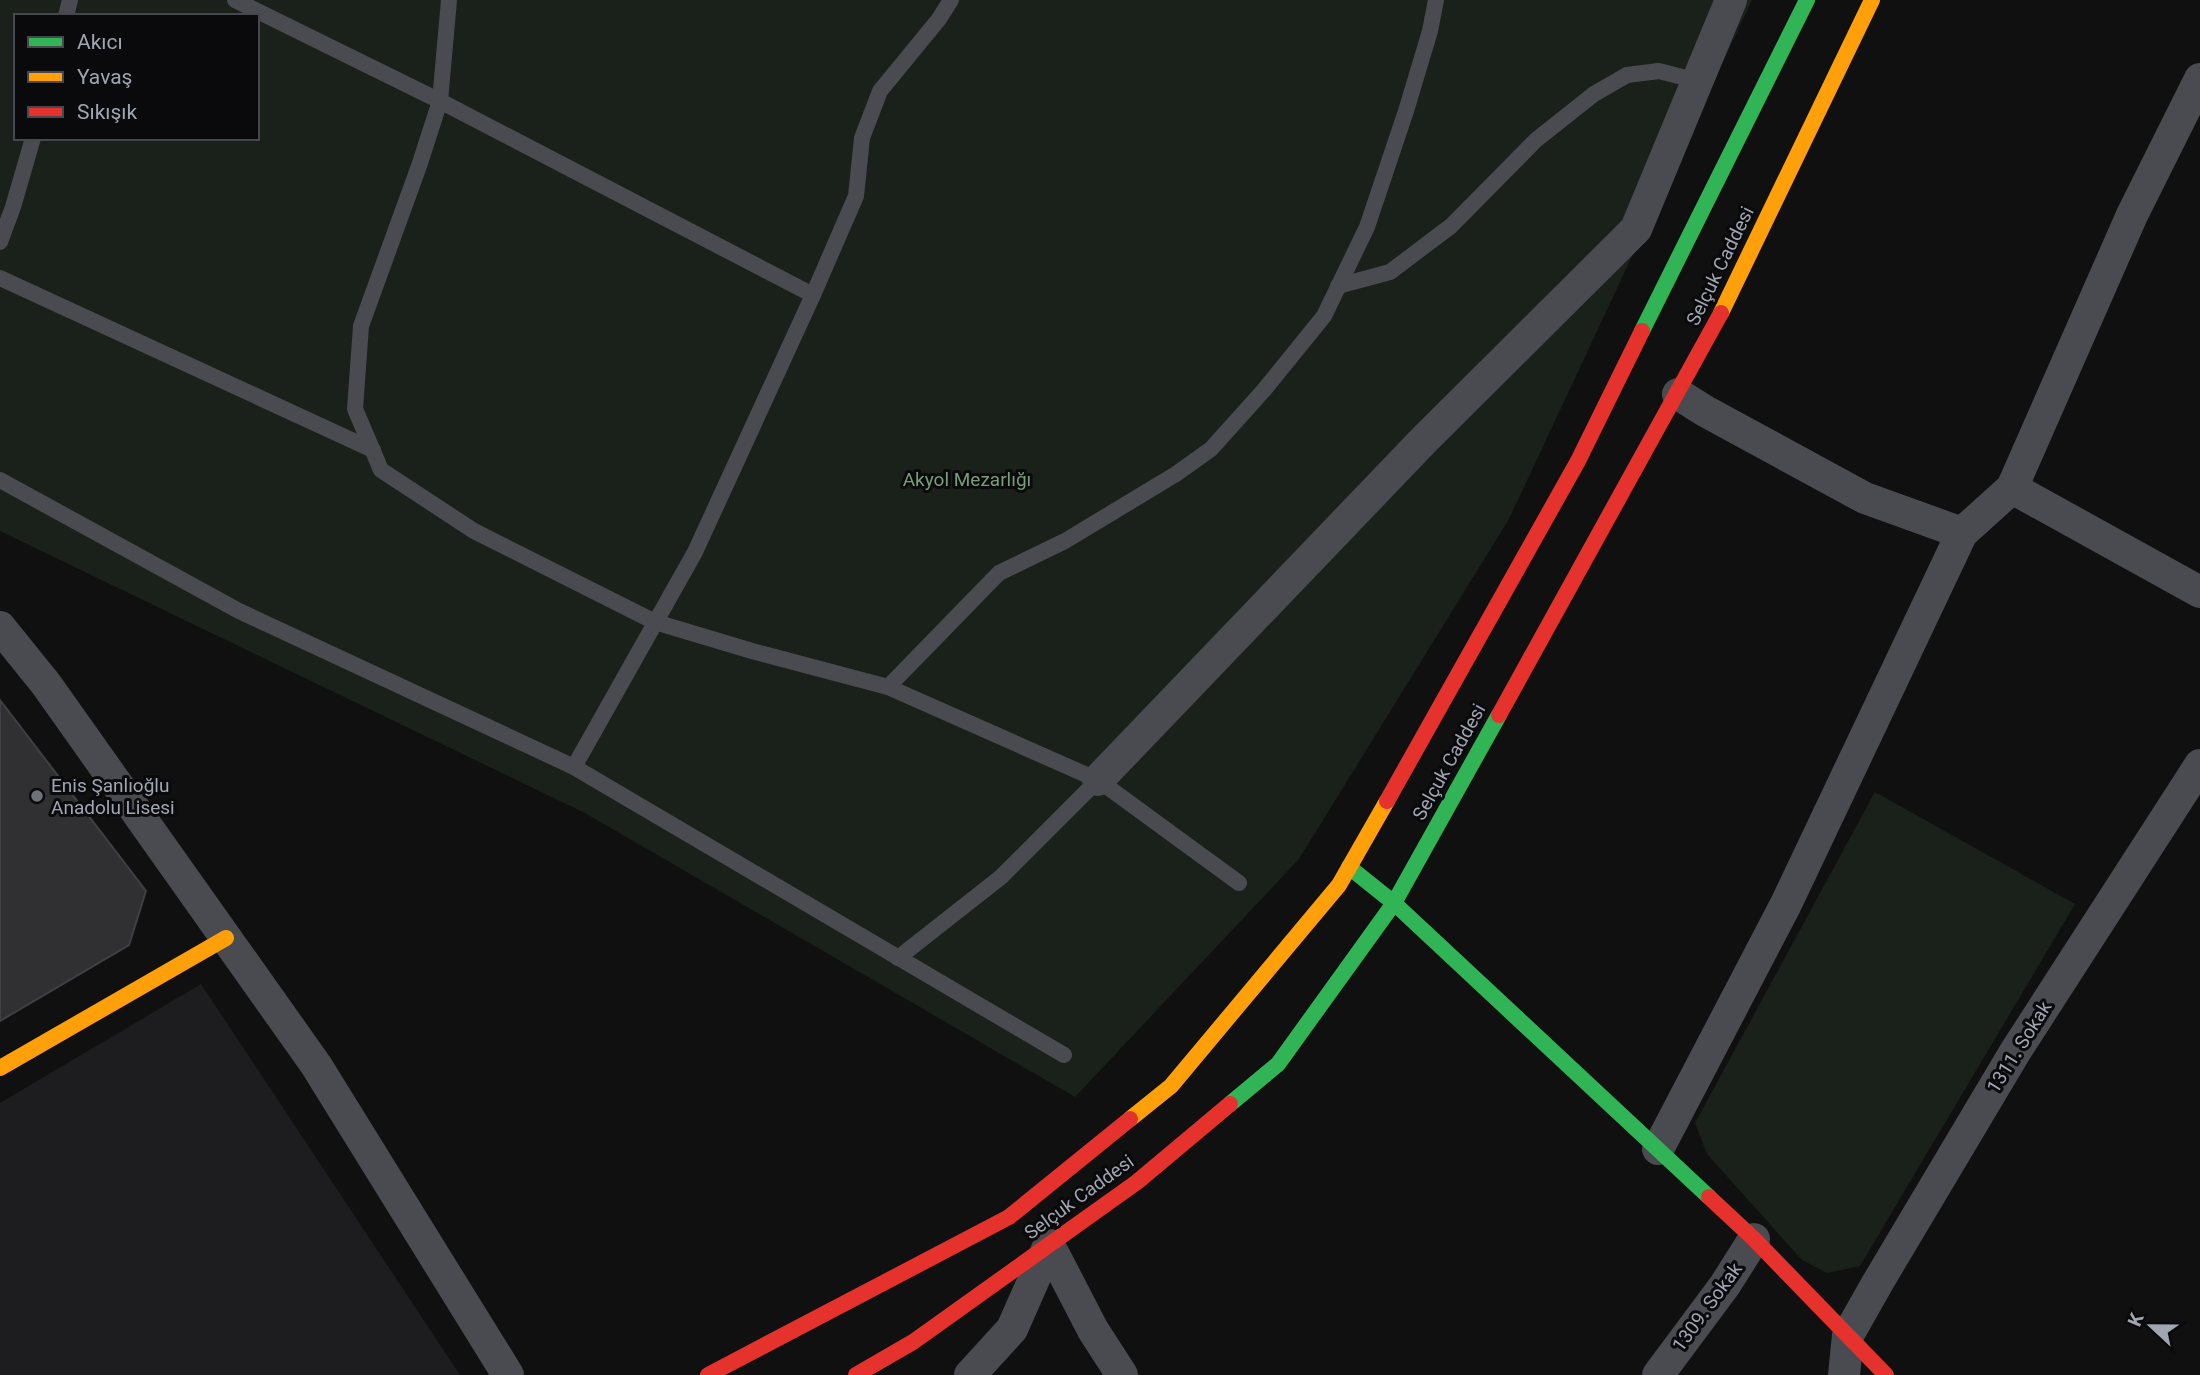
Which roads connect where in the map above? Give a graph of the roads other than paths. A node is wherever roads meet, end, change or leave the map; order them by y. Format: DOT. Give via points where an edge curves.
graph roads {
  1 [pos="235,0"];
  2 [pos="449,0"];
  3 [pos="951,0"];
  4 [pos="1436,0"];
  5 [pos="1731,0"];
  6 [pos="1807,0"];
  7 [pos="1872,0"];
  8 [pos="2200,79"];
  9 [pos="1698,81"];
  10 [pos="440,101"];
  11 [pos="32,140"];
  12 [pos="0,242"];
  13 [pos="0,278"];
  14 [pos="1338,286"];
  15 [pos="813,295"];
  16 [pos="1678,394"];
  17 [pos="373,450"];
  18 [pos="0,480"];
  19 [pos="2012,488"];
  20 [pos="1962,533"];
  21 [pos="2200,592"];
  22 [pos="655,622"];
  23 [pos="0,627"];
  24 [pos="888,687"];
  25 [pos="2200,765"];
  26 [pos="574,767"];
  27 [pos="1098,780"];
  28 [pos="1349,867"];
  29 [pos="1239,883"];
  30 [pos="1394,903"];
  31 [pos="226,938"];
  32 [pos="898,958"];
  33 [pos="1065,1055"];
  34 [pos="0,1068"];
  35 [pos="1658,1149"];
  36 [pos="1754,1239"];
  37 [pos="1049,1245"];
  38 [pos="1848,1335"];
  39 [pos="508,1375"];
  40 [pos="708,1375"];
  41 [pos="856,1375"];
  42 [pos="970,1375"];
  43 [pos="1122,1375"];
  44 [pos="1658,1375"];
  45 [pos="1844,1375"];
  46 [pos="1886,1375"];
  1 -- 10 [label="lane"];
  2 -- 10 [label="lane"];
  3 -- 15 [label="lane" via="880,91 862,138 856,196"];
  4 -- 14 [label="lane" via="1406,111 1367,227"];
  5 -- 9 [label="street"];
  6 -- 28 [label="main road" via="1578,461"];
  7 -- 16 [label="main road, Selçuk Caddesi"];
  8 -- 19 [label="street" via="2132,215"];
  9 -- 14 [label="lane" via="1658,71 1628,75 1594,94 1536,140 1451,226 1390,272"];
  9 -- 27 [label="street" via="1636,229 1423,441"];
  10 -- 15 [label="lane"];
  10 -- 17 [label="lane" via="361,326 355,409"];
  11 -- 12 [label="lane"];
  13 -- 17 [label="lane"];
  14 -- 24 [label="lane" via="1324,316 1211,449 1065,541 999,573"];
  15 -- 22 [label="lane" via="695,552"];
  16 -- 20 [label="street" via="1865,498"];
  16 -- 30 [label="main road, Selçuk Caddesi"];
  17 -- 22 [label="lane" via="382,470 474,531"];
  18 -- 26 [label="lane" via="239,611"];
  19 -- 20 [label="street"];
  19 -- 21 [label="street"];
  20 -- 35 [label="street" via="1786,904"];
  22 -- 24 [label="lane"];
  22 -- 26 [label="lane"];
  23 -- 31 [label="street" via="46,684"];
  24 -- 27 [label="lane"];
  25 -- 38 [label="street, 1311. Sokak" via="2015,1052"];
  26 -- 32 [label="lane"];
  27 -- 29 [label="lane"];
  27 -- 32 [label="lane" via="1001,877"];
  28 -- 30 [label="main road"];
  28 -- 40 [label="main road" via="1339,885 1171,1086 1009,1217"];
  30 -- 35 [label="main road"];
  30 -- 37 [label="main road, Selçuk Caddesi" via="1278,1064 1137,1182"];
  31 -- 34 [label="main road"];
  31 -- 39 [label="street" via="316,1065"];
  32 -- 33 [label="lane"];
  35 -- 36 [label="main road"];
  36 -- 38 [label="main road"];
  36 -- 44 [label="street, 1309. Sokak"];
  37 -- 41 [label="main road, Selçuk Caddesi" via="913,1342"];
  37 -- 42 [label="street" via="1012,1329"];
  37 -- 43 [label="street"];
  38 -- 45 [label="street"];
  38 -- 46 [label="main road"];
}
